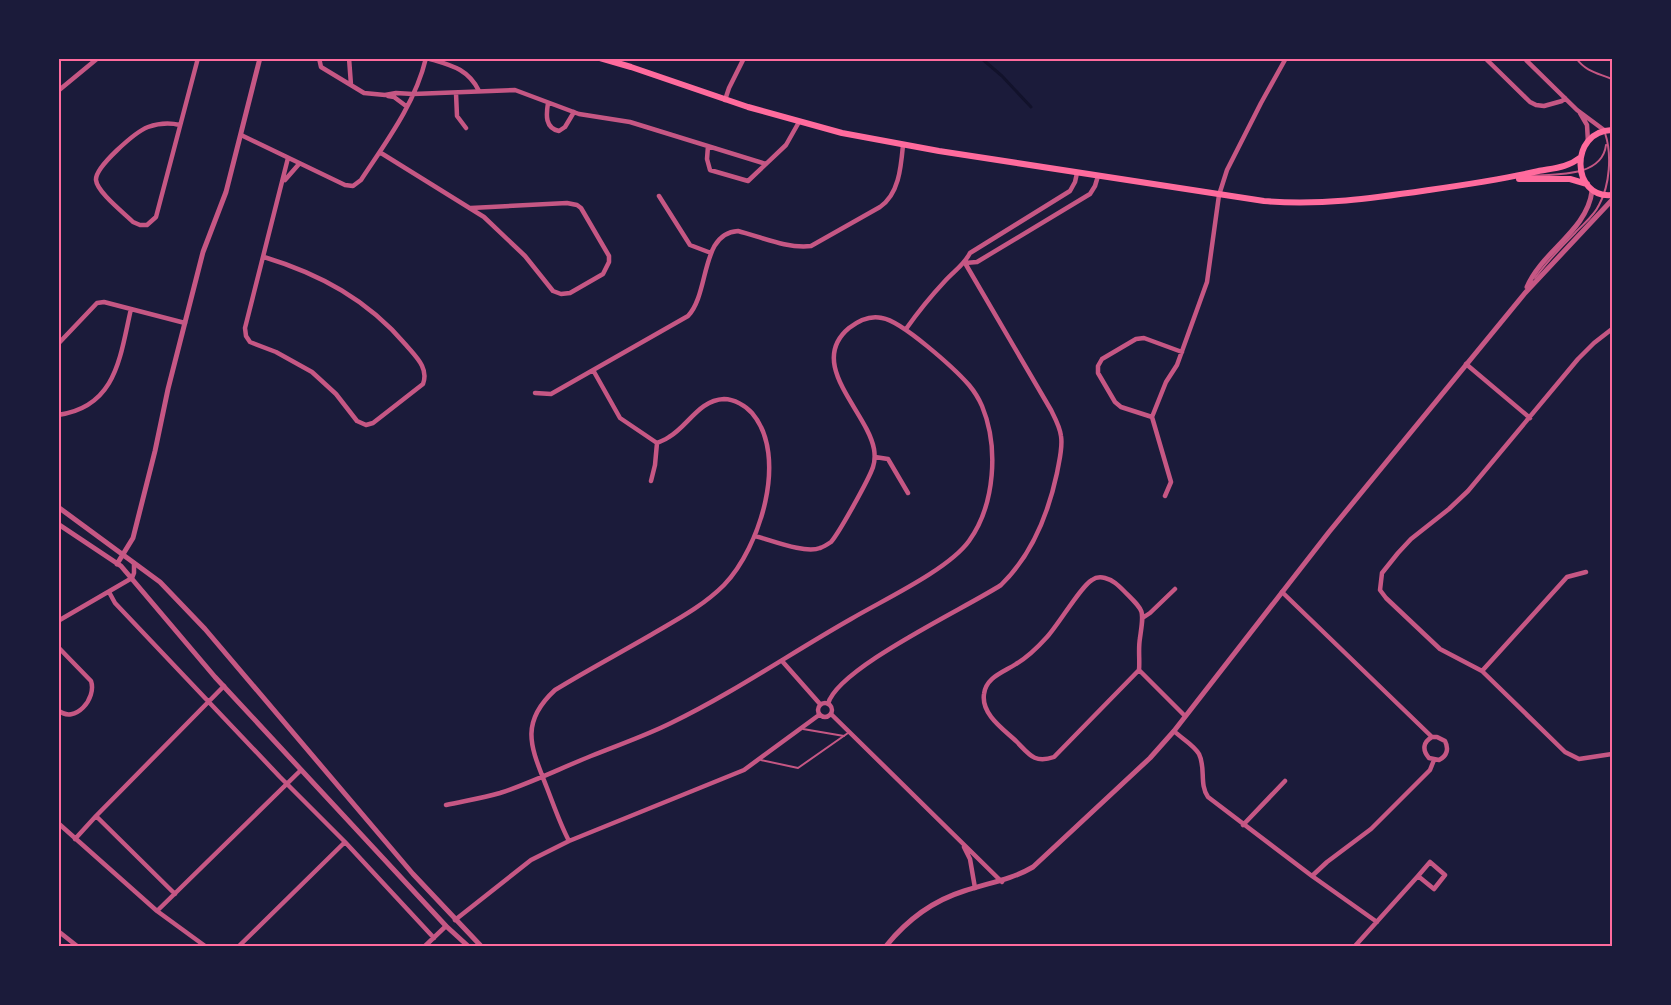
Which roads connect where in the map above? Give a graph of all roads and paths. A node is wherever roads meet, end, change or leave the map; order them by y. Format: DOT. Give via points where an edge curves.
graph roads {
  1 [pos="98,58"];
  2 [pos="198,58"];
  3 [pos="260,58"];
  4 [pos="320,58"];
  5 [pos="349,58"];
  6 [pos="426,58"];
  7 [pos="600,58"];
  8 [pos="744,58"];
  9 [pos="1286,58"];
  10 [pos="1485,58"];
  11 [pos="1524,58"];
  12 [pos="1576,58"];
  13 [pos="89,61"];
  14 [pos="1612,79"];
  15 [pos="351,85"];
  16 [pos="58,91"];
  17 [pos="479,91"];
  18 [pos="456,93"];
  19 [pos="413,94"];
  20 [pos="385,95"];
  21 [pos="1565,98"];
  22 [pos="725,100"];
  23 [pos="548,102"];
  24 [pos="406,106"];
  25 [pos="1578,110"];
  26 [pos="574,112"];
  27 [pos="798,122"];
  28 [pos="180,125"];
  29 [pos="466,128"];
  30 [pos="1604,130"];
  31 [pos="1612,130"];
  32 [pos="241,135"];
  33 [pos="1607,140"];
  34 [pos="1588,142"];
  35 [pos="903,145"];
  36 [pos="708,146"];
  37 [pos="381,153"];
  38 [pos="1581,157"];
  39 [pos="288,158"];
  40 [pos="299,164"];
  41 [pos="766,164"];
  42 [pos="1581,170"];
  43 [pos="1077,173"];
  44 [pos="1098,176"];
  45 [pos="1509,178"];
  46 [pos="284,182"];
  47 [pos="1587,184"];
  48 [pos="1592,191"];
  49 [pos="1219,195"];
  50 [pos="1603,195"];
  51 [pos="659,196"];
  52 [pos="1612,198"];
  53 [pos="471,208"];
  54 [pos="711,253"];
  55 [pos="264,257"];
  56 [pos="965,262"];
  57 [pos="1525,293"];
  58 [pos="131,309"];
  59 [pos="185,323"];
  60 [pos="906,329"];
  61 [pos="1612,329"];
  62 [pos="1607,335"];
  63 [pos="1612,340"];
  64 [pos="58,344"];
  65 [pos="1182,352"];
  66 [pos="1466,364"];
  67 [pos="593,370"];
  68 [pos="535,393"];
  69 [pos="58,416"];
  70 [pos="1152,417"];
  71 [pos="1530,418"];
  72 [pos="657,443"];
  73 [pos="875,457"];
  74 [pos="651,481"];
  75 [pos="908,493"];
  76 [pos="1165,496"];
  77 [pos="58,507"];
  78 [pos="58,524"];
  79 [pos="755,536"];
  80 [pos="123,555"];
  81 [pos="134,563"];
  82 [pos="117,564"];
  83 [pos="1586,572"];
  84 [pos="132,578"];
  85 [pos="1175,588"];
  86 [pos="109,592"];
  87 [pos="1282,592"];
  88 [pos="1143,616"];
  89 [pos="58,621"];
  90 [pos="58,647"];
  91 [pos="782,661"];
  92 [pos="1139,670"];
  93 [pos="1482,671"];
  94 [pos="224,686"];
  95 [pos="208,700"];
  96 [pos="820,704"];
  97 [pos="828,704"];
  98 [pos="58,710"];
  99 [pos="831,714"];
  100 [pos="819,715"];
  101 [pos="1185,716"];
  102 [pos="800,729"];
  103 [pos="1174,731"];
  104 [pos="847,735"];
  105 [pos="1432,737"];
  106 [pos="1612,754"];
  107 [pos="758,759"];
  108 [pos="1434,760"];
  109 [pos="301,770"];
  110 [pos="542,776"];
  111 [pos="1285,781"];
  112 [pos="287,784"];
  113 [pos="446,806"];
  114 [pos="96,816"];
  115 [pos="58,823"];
  116 [pos="1243,825"];
  117 [pos="75,839"];
  118 [pos="569,841"];
  119 [pos="345,842"];
  120 [pos="963,845"];
  121 [pos="1312,876"];
  122 [pos="1418,876"];
  123 [pos="1002,882"];
  124 [pos="975,888"];
  125 [pos="175,894"];
  126 [pos="157,911"];
  127 [pos="455,920"];
  128 [pos="1377,922"];
  129 [pos="446,926"];
  130 [pos="58,931"];
  131 [pos="434,938"];
  132 [pos="77,946"];
  133 [pos="205,946"];
  134 [pos="239,946"];
  135 [pos="425,946"];
  136 [pos="468,946"];
  137 [pos="481,946"];
  138 [pos="886,946"];
  139 [pos="1355,946"];
  1 -- 13 [label="street"];
  2 -- 28 [label="street"];
  3 -- 32 [label="street"];
  4 -- 15 [label="street" via="321,67"];
  5 -- 15 [label="street"];
  6 -- 17 [label="street" via="466,72"];
  6 -- 19 [label="street"];
  7 -- 22 [label="main road"];
  8 -- 22 [label="street"];
  9 -- 49 [label="street" via="1240,142"];
  10 -- 21 [label="street" via="1530,102 1536,105"];
  11 -- 21 [label="street"];
  12 -- 14 [label="lane" via="1592,73"];
  13 -- 16 [label="street"];
  15 -- 20 [label="street" via="364,93"];
  17 -- 18 [label="street"];
  17 -- 23 [label="street" via="516,90"];
  18 -- 19 [label="street"];
  18 -- 29 [label="street" via="458,116"];
  19 -- 20 [label="street"];
  19 -- 24 [label="street"];
  20 -- 24 [label="street"];
  21 -- 25 [label="street"];
  22 -- 27 [label="main road"];
  23 -- 26 [label="street"];
  23 -- 26 [label="street" via="548,126 553,130 565,127"];
  24 -- 37 [label="street"];
  25 -- 30 [label="street"];
  25 -- 34 [label="street" via="1587,125"];
  26 -- 36 [label="street" via="630,122"];
  27 -- 35 [label="main road"];
  27 -- 41 [label="street" via="791,139"];
  28 -- 28 [label="street" via="170,122 140,131 96,176 98,187 133,222 147,225 156,217"];
  30 -- 31 [label="main road"];
  30 -- 33 [label="lane"];
  30 -- 34 [label="main road"];
  32 -- 39 [label="street"];
  32 -- 59 [label="street"];
  33 -- 42 [label="lane" via="1602,157"];
  33 -- 50 [label="lane" via="1609,164"];
  34 -- 38 [label="main road"];
  35 -- 43 [label="main road"];
  35 -- 54 [label="street" via="889,200 821,242 802,247 730,231 716,241"];
  36 -- 41 [label="street"];
  36 -- 41 [label="street" via="706,159 710,170 748,181"];
  37 -- 40 [label="street" via="354,186"];
  37 -- 53 [label="street"];
  38 -- 42 [label="main road"];
  38 -- 45 [label="main road" via="1562,168"];
  39 -- 40 [label="street"];
  39 -- 46 [label="street"];
  40 -- 46 [label="street"];
  42 -- 45 [label="lane"];
  42 -- 47 [label="main road"];
  43 -- 44 [label="main road"];
  43 -- 56 [label="street" via="1070,191 970,253"];
  44 -- 49 [label="main road"];
  44 -- 56 [label="street" via="1089,194 977,262"];
  45 -- 47 [label="main road" via="1570,179"];
  45 -- 49 [label="main road" via="1330,203 1286,203"];
  46 -- 55 [label="street"];
  47 -- 48 [label="main road"];
  48 -- 50 [label="main road"];
  48 -- 57 [label="street" via="1587,211 1534,273"];
  49 -- 65 [label="street" via="1207,282"];
  50 -- 52 [label="main road"];
  50 -- 57 [label="lane" via="1595,212"];
  51 -- 54 [label="street" via="690,245"];
  52 -- 57 [label="street"];
  53 -- 53 [label="street" via="514,245 557,293 570,293 603,274 608,266 609,256 577,205"];
  54 -- 67 [label="street" via="698,303 688,316"];
  55 -- 55 [label="street" via="245,328 250,342 312,372 357,421 366,424 374,423 423,384 425,370 418,359 374,312 316,276"];
  56 -- 60 [label="street" via="921,307"];
  56 -- 97 [label="street" via="1059,428 1062,445 1052,496 1028,550 1001,585 890,648 840,685"];
  57 -- 66 [label="street"];
  58 -- 59 [label="street"];
  58 -- 64 [label="street" via="97,303"];
  58 -- 69 [label="street" via="108,387 80,410"];
  59 -- 80 [label="street" via="133,538"];
  60 -- 73 [label="street" via="894,321 870,317 845,332 835,349 836,374 870,436"];
  60 -- 91 [label="street" via="969,385 982,408 989,436 991,472 980,522 951,560"];
  61 -- 62 [label="street"];
  62 -- 63 [label="street"];
  62 -- 71 [label="street" via="1578,358"];
  65 -- 70 [label="street"];
  65 -- 70 [label="street" via="1144,338 1136,339 1102,359 1098,366 1115,402"];
  66 -- 71 [label="street"];
  66 -- 87 [label="street"];
  67 -- 68 [label="street" via="551,394"];
  67 -- 72 [label="street" via="620,418"];
  70 -- 76 [label="street" via="1171,482"];
  71 -- 93 [label="street" via="1468,491 1411,539 1380,579 1380,590 1386,598 1433,642"];
  72 -- 74 [label="street"];
  72 -- 79 [label="street" via="670,437 708,404 724,399 748,408 767,439 770,460 769,482"];
  73 -- 75 [label="street" via="888,459"];
  73 -- 79 [label="street" via="868,478 825,546 804,549"];
  77 -- 80 [label="street"];
  78 -- 82 [label="street"];
  79 -- 110 [label="street" via="732,576 697,609 546,698 532,726 532,750"];
  80 -- 81 [label="street"];
  80 -- 82 [label="street"];
  81 -- 84 [label="street"];
  81 -- 127 [label="street" via="160,582 205,629"];
  82 -- 84 [label="street"];
  83 -- 93 [label="street" via="1567,577"];
  84 -- 86 [label="street"];
  84 -- 94 [label="street"];
  85 -- 88 [label="street"];
  86 -- 89 [label="street"];
  86 -- 95 [label="street" via="115,603"];
  87 -- 101 [label="street"];
  87 -- 105 [label="street"];
  88 -- 92 [label="street"];
  88 -- 92 [label="street" via="1136,603 1114,582 1099,577 1091,580 1047,637 987,684 986,711 1027,753 1043,761 1054,757"];
  90 -- 98 [label="street" via="92,681 94,688 76,714 70,716"];
  91 -- 96 [label="street"];
  91 -- 110 [label="street" via="668,725"];
  92 -- 101 [label="street"];
  93 -- 106 [label="street" via="1573,757"];
  94 -- 95 [label="street"];
  94 -- 109 [label="street"];
  95 -- 112 [label="street"];
  95 -- 114 [label="street"];
  96 -- 97 [label="street"];
  96 -- 100 [label="street"];
  97 -- 99 [label="street"];
  99 -- 100 [label="street" via="825,718"];
  99 -- 104 [label="street"];
  100 -- 102 [label="street"];
  101 -- 103 [label="street"];
  102 -- 104 [label="lane"];
  102 -- 107 [label="street"];
  103 -- 116 [label="street" via="1199,754 1208,797"];
  103 -- 123 [label="street" via="1044,859"];
  104 -- 107 [label="lane" via="798,768"];
  104 -- 120 [label="street"];
  105 -- 108 [label="street" via="1424,749"];
  105 -- 108 [label="street" via="1445,741 1448,750 1443,758"];
  107 -- 118 [label="street" via="744,770"];
  108 -- 121 [label="street" via="1430,770 1383,818"];
  109 -- 112 [label="street"];
  109 -- 129 [label="street"];
  110 -- 113 [label="street" via="501,793"];
  110 -- 118 [label="street"];
  111 -- 116 [label="street"];
  112 -- 119 [label="street"];
  112 -- 125 [label="street"];
  114 -- 117 [label="street"];
  114 -- 125 [label="street"];
  115 -- 117 [label="street"];
  116 -- 121 [label="street"];
  117 -- 126 [label="street"];
  118 -- 127 [label="street" via="531,860"];
  119 -- 131 [label="street"];
  119 -- 134 [label="street"];
  120 -- 123 [label="street"];
  120 -- 124 [label="street"];
  121 -- 128 [label="street"];
  122 -- 122 [label="street" via="1434,889 1445,875 1430,861"];
  122 -- 128 [label="street"];
  123 -- 124 [label="street"];
  124 -- 138 [label="street" via="944,898 919,913"];
  125 -- 126 [label="street"];
  126 -- 133 [label="street"];
  127 -- 129 [label="street"];
  127 -- 137 [label="street"];
  128 -- 139 [label="street"];
  129 -- 131 [label="street"];
  129 -- 136 [label="street"];
  130 -- 132 [label="street"];
  131 -- 135 [label="street"];
}
